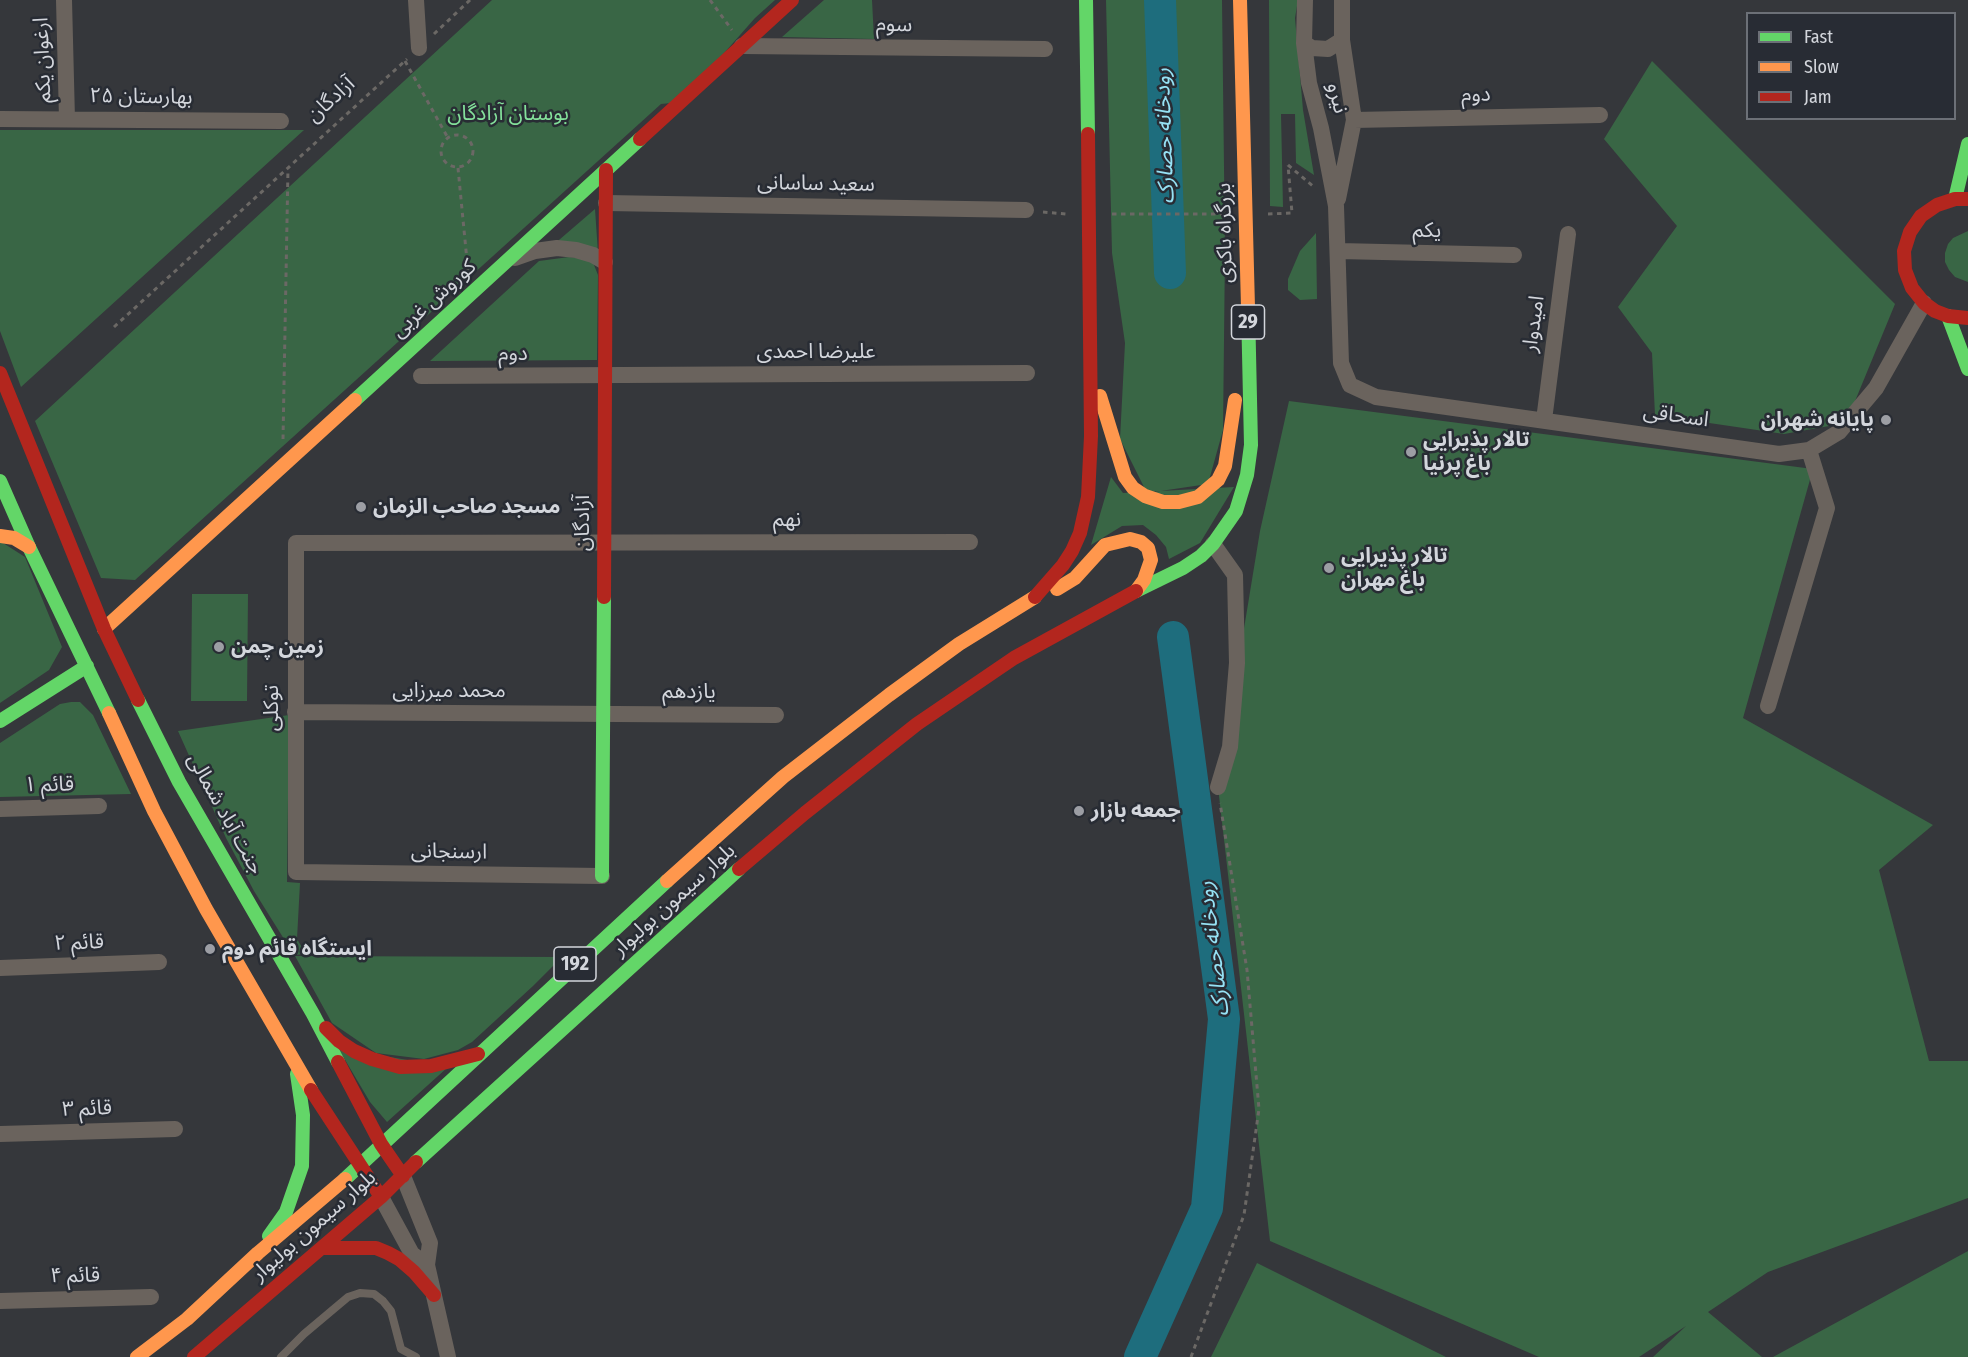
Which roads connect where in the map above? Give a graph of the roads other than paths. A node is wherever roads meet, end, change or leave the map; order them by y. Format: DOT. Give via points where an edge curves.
graph roads {
  1 [pos="64,0"];
  2 [pos="416,0"];
  3 [pos="792,0"];
  4 [pos="1086,0"];
  5 [pos="1240,0"];
  6 [pos="1305,0"];
  7 [pos="1342,0"];
  8 [pos="1342,40"];
  9 [pos="1304,43"];
  10 [pos="742,45"];
  11 [pos="419,48"];
  12 [pos="1045,49"];
  13 [pos="1600,115"];
  14 [pos="67,118"];
  15 [pos="0,119"];
  16 [pos="1354,120"];
  17 [pos="281,121"];
  18 [pos="1968,144"];
  19 [pos="606,170"];
  20 [pos="1961,199"];
  21 [pos="606,203"];
  22 [pos="1336,206"];
  23 [pos="1026,210"];
  24 [pos="1568,234"];
  25 [pos="1339,251"];
  26 [pos="1514,255"];
  27 [pos="508,260"];
  28 [pos="605,262"];
  29 [pos="1247,293"];
  30 [pos="1924,303"];
  31 [pos="1948,316"];
  32 [pos="1968,318"];
  33 [pos="1091,365"];
  34 [pos="1968,369"];
  35 [pos="0,373"];
  36 [pos="1027,373"];
  37 [pos="421,376"];
  38 [pos="605,376"];
  39 [pos="1350,385"];
  40 [pos="1544,420"];
  41 [pos="1809,450"];
  42 [pos="0,481"];
  43 [pos="0,536"];
  44 [pos="970,542"];
  45 [pos="296,543"];
  46 [pos="604,543"];
  47 [pos="1213,544"];
  48 [pos="29,547"];
  49 [pos="1136,591"];
  50 [pos="1035,597"];
  51 [pos="104,629"];
  52 [pos="87,666"];
  53 [pos="1768,705"];
  54 [pos="295,712"];
  55 [pos="603,714"];
  56 [pos="776,715"];
  57 [pos="0,721"];
  58 [pos="1218,787"];
  59 [pos="99,806"];
  60 [pos="0,808"];
  61 [pos="296,872"];
  62 [pos="602,876"];
  63 [pos="159,962"];
  64 [pos="0,968"];
  65 [pos="313,1014"];
  66 [pos="478,1054"];
  67 [pos="296,1066"];
  68 [pos="175,1129"];
  69 [pos="0,1134"];
  70 [pos="381,1144"];
  71 [pos="361,1165"];
  72 [pos="403,1176"];
  73 [pos="381,1197"];
  74 [pos="322,1248"];
  75 [pos="258,1253"];
  76 [pos="427,1265"];
  77 [pos="434,1295"];
  78 [pos="151,1297"];
  79 [pos="0,1301"];
  80 [pos="137,1357"];
  81 [pos="194,1357"];
  82 [pos="281,1357"];
  83 [pos="416,1357"];
  84 [pos="448,1357"];
  1 -- 14 [label="street, ارغوان یکم"];
  2 -- 11 [label="street"];
  3 -- 10 [label="main road, کوروش غربی"];
  4 -- 33 [label="main road"];
  5 -- 29 [label="main road, بزرگراه باکری / 29"];
  6 -- 9 [label="street, نیرو"];
  7 -- 8 [label="street, نیرو"];
  8 -- 9 [label="street" via="1320,50"];
  8 -- 16 [label="street, نیرو"];
  9 -- 22 [label="street, نیرو"];
  10 -- 12 [label="street, سوم"];
  10 -- 19 [label="main road, کوروش غربی"];
  13 -- 16 [label="street, دوم"];
  14 -- 15 [label="street, بهارستان ۲۵"];
  14 -- 17 [label="street, بهارستان ۲۵"];
  16 -- 22 [label="street, نیرو"];
  18 -- 20 [label="main road"];
  19 -- 21 [label="main road, آزادگان"];
  19 -- 27 [label="main road, کوروش غربی"];
  20 -- 30 [label="main road" via="1936,205 1921,216 1910,232 1904,250 1905,270"];
  21 -- 23 [label="street, سعید ساسانی"];
  21 -- 28 [label="main road, آزادگان"];
  22 -- 25 [label="street, نیرو"];
  24 -- 40 [label="street, امیدوار"];
  25 -- 26 [label="street, یکم"];
  25 -- 39 [label="street, نیرو" via="1341,363"];
  27 -- 28 [label="street" via="557,248 576,250"];
  27 -- 51 [label="main road, کوروش غربی"];
  28 -- 38 [label="main road, آزادگان"];
  29 -- 33 [label="main road" via="1225,466 1218,480 1197,497 1162,502 1133,488 1120,463"];
  29 -- 47 [label="main road, بزرگراه باکری / 29" via="1251,445 1247,475 1236,511"];
  30 -- 31 [label="main road"];
  30 -- 41 [label="street, اسحاقی" via="1876,388 1839,432"];
  31 -- 32 [label="main road"];
  31 -- 34 [label="main road"];
  33 -- 50 [label="main road" via="1085,515 1063,566"];
  35 -- 51 [label="main road, جنت آباد شمالی"];
  36 -- 38 [label="street, علیرضا احمدی"];
  37 -- 38 [label="street, دوم"];
  38 -- 46 [label="main road, آزادگان"];
  39 -- 40 [label="street, اسحاقی" via="1376,397"];
  40 -- 41 [label="street, اسحاقی" via="1779,454"];
  41 -- 53 [label="street" via="1827,508"];
  42 -- 48 [label="main road"];
  43 -- 48 [label="main road" via="14,537"];
  44 -- 46 [label="street, نهم"];
  45 -- 46 [label="street, نهم"];
  45 -- 54 [label="street, توکلی"];
  46 -- 55 [label="main road, آزادگان"];
  47 -- 49 [label="main road, بزرگراه باکری / 29" via="1183,568"];
  47 -- 58 [label="street" via="1235,575 1236,597 1237,663 1230,747"];
  48 -- 52 [label="main road"];
  49 -- 50 [label="main road" via="1151,560 1148,548 1130,539 1105,545 1075,578"];
  49 -- 72 [label="main road, بلوار سیمون بولیوار / 192" via="1014,658 917,724 805,813"];
  50 -- 66 [label="main road, بلوار سیمون بولیوار / 192" via="959,644 783,777"];
  51 -- 65 [label="main road, جنت آباد شمالی" via="179,782"];
  52 -- 57 [label="main road"];
  52 -- 67 [label="main road" via="153,811"];
  54 -- 55 [label="street, محمد میرزایی"];
  54 -- 61 [label="street, توکلی"];
  55 -- 56 [label="street, یازدهم"];
  55 -- 62 [label="main road, آزادگان"];
  59 -- 60 [label="street, قائم ۱"];
  61 -- 62 [label="street, ارسنجانی"];
  63 -- 64 [label="street, قائم ۲"];
  65 -- 66 [label="main road" via="354,1051 400,1067 431,1066"];
  65 -- 70 [label="main road, جنت آباد شمالی"];
  66 -- 70 [label="main road, بلوار سیمون بولیوار / 192"];
  67 -- 71 [label="main road"];
  67 -- 75 [label="main road" via="303,1115 302,1166 286,1212"];
  68 -- 69 [label="street, قائم ۳"];
  70 -- 71 [label="main road, بلوار سیمون بولیوار / 192"];
  70 -- 72 [label="main road, جنت آباد شمالی"];
  71 -- 73 [label="main road"];
  71 -- 75 [label="main road, بلوار سیمون بولیوار / 192"];
  72 -- 73 [label="main road, بلوار سیمون بولیوار / 192"];
  72 -- 76 [label="street, جنت آباد شمالی" via="430,1243"];
  73 -- 74 [label="main road, بلوار سیمون بولیوار / 192"];
  73 -- 76 [label="street" via="412,1254"];
  74 -- 77 [label="main road" via="376,1248 388,1253 414,1272"];
  74 -- 81 [label="main road, بلوار سیمون بولیوار / 192"];
  75 -- 80 [label="main road, بلوار سیمون بولیوار / 192" via="187,1319"];
  76 -- 77 [label="street, جنت آباد شمالی"];
  77 -- 84 [label="street, جنت آباد شمالی"];
  78 -- 79 [label="street, قائم ۴"];
  82 -- 83 [label="lane" via="348,1297 360,1293 374,1294 383,1301 391,1311 401,1349"];
}
